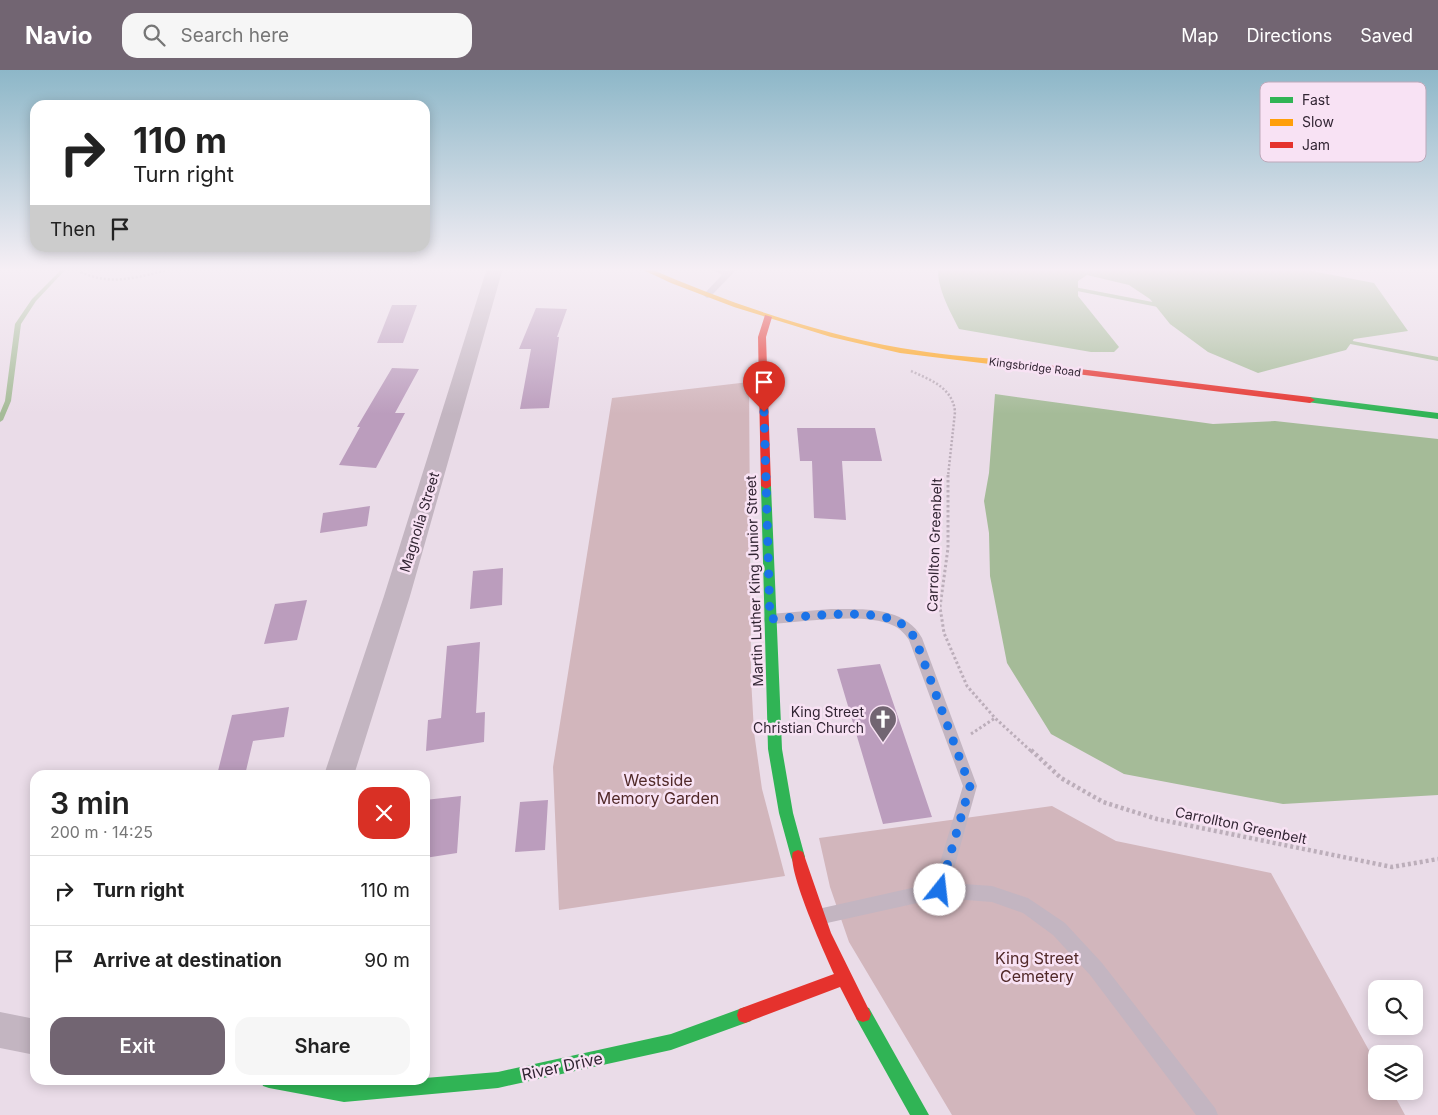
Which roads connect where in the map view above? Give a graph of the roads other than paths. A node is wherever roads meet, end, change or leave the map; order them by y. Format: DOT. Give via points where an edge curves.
graph roads {
  1 [pos="480,317"];
  2 [pos="768,317"];
  3 [pos="1438,416"];
  4 [pos="770,619"];
  5 [pos="341,770"];
  6 [pos="940,890"];
  7 [pos="818,917"];
  8 [pos="843,978"];
  9 [pos="0,1030"];
  10 [pos="30,1036"];
  11 [pos="284,1085"];
  12 [pos="340,1104"];
  13 [pos="920,1115"];
  14 [pos="1208,1115"];
  1 -- 5 [label="street, Magnolia Street" via="397,596"];
  2 -- 3 [label="street, Kingsbridge Road" via="837,337 942,356"];
  2 -- 4 [label="street, Martin Luther King Junior Street" via="762,346"];
  4 -- 6 [label="lane" via="877,616 905,625 915,638 970,786"];
  4 -- 7 [label="street, Martin Luther King Junior Street" via="775,749 786,813"];
  6 -- 7 [label="lane"];
  6 -- 14 [label="lane" via="992,894 1028,906 1059,929 1096,969"];
  7 -- 8 [label="street, Martin Luther King Junior Street"];
  8 -- 12 [label="street, River Drive" via="671,1042 498,1080"];
  8 -- 13 [label="street, Martin Luther King Junior Street"];
  9 -- 10 [label="street"];
  11 -- 12 [label="street, River Drive"];
}
